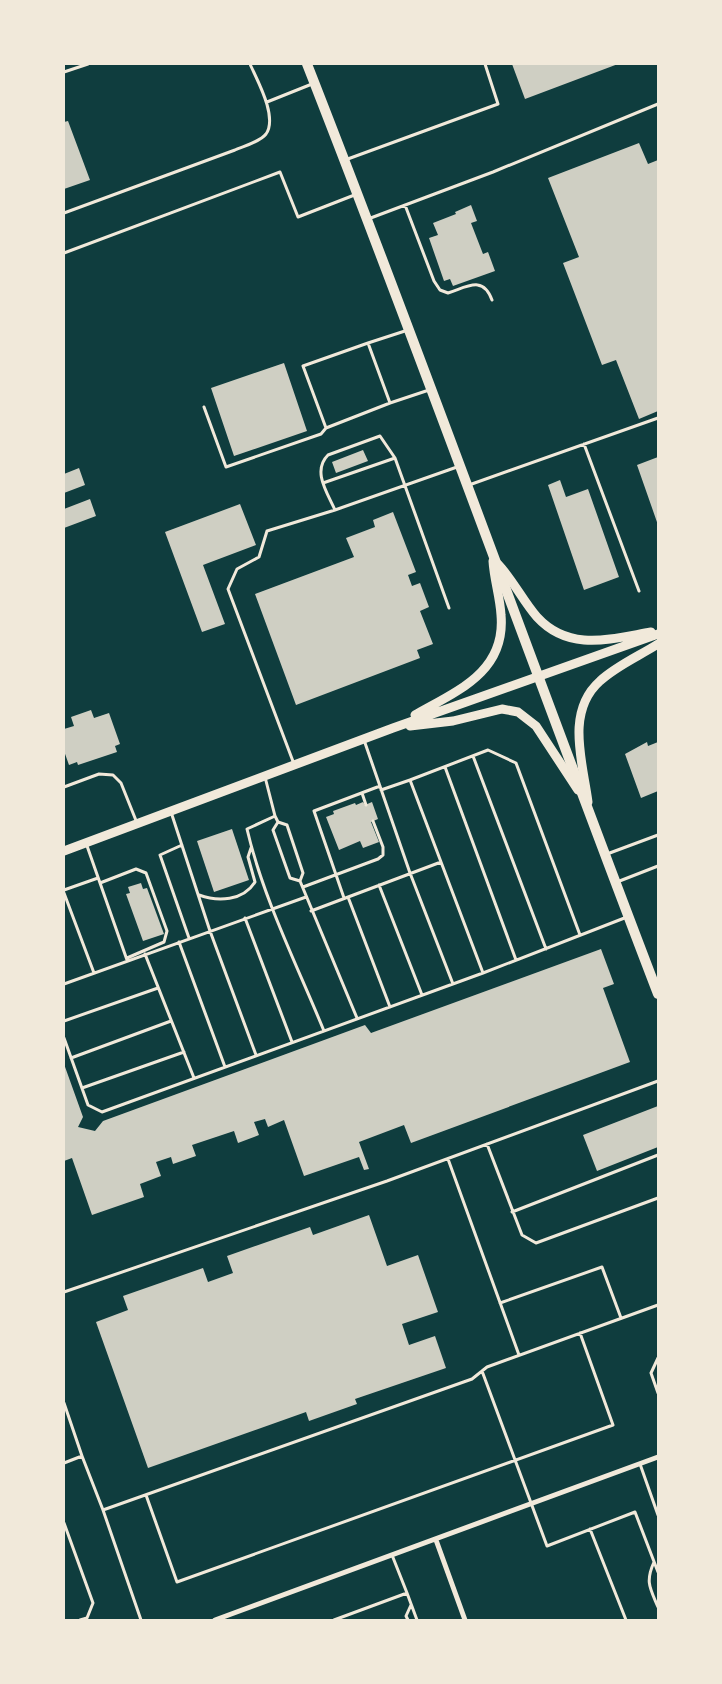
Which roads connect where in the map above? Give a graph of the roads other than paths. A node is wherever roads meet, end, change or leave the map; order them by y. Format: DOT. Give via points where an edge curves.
graph roads {
  1 [pos="88,64"];
  2 [pos="250,64"];
  3 [pos="307,64"];
  4 [pos="485,64"];
  5 [pos="64,72"];
  6 [pos="315,83"];
  7 [pos="266,102"];
  8 [pos="658,104"];
  9 [pos="345,160"];
  10 [pos="358,194"];
  11 [pos="405,205"];
  12 [pos="64,213"];
  13 [pos="368,219"];
  14 [pos="64,253"];
  15 [pos="492,300"];
  16 [pos="409,330"];
  17 [pos="368,343"];
  18 [pos="432,389"];
  19 [pos="390,403"];
  20 [pos="204,407"];
  21 [pos="658,418"];
  22 [pos="326,428"];
  23 [pos="584,444"];
  24 [pos="395,458"];
  25 [pos="458,466"];
  26 [pos="323,483"];
  27 [pos="405,485"];
  28 [pos="468,485"];
  29 [pos="335,510"];
  30 [pos="492,548"];
  31 [pos="498,564"];
  32 [pos="639,591"];
  33 [pos="449,608"];
  34 [pos="658,632"];
  35 [pos="658,644"];
  36 [pos="540,676"];
  37 [pos="393,728"];
  38 [pos="364,739"];
  39 [pos="473,756"];
  40 [pos="294,765"];
  41 [pos="445,767"];
  42 [pos="265,776"];
  43 [pos="410,780"];
  44 [pos="64,787"];
  45 [pos="380,788"];
  46 [pos="362,793"];
  47 [pos="366,805"];
  48 [pos="589,807"];
  49 [pos="170,811"];
  50 [pos="275,816"];
  51 [pos="373,821"];
  52 [pos="278,822"];
  53 [pos="137,824"];
  54 [pos="658,836"];
  55 [pos="85,843"];
  56 [pos="182,845"];
  57 [pos="251,848"];
  58 [pos="64,851"];
  59 [pos="606,854"];
  60 [pos="441,862"];
  61 [pos="658,866"];
  62 [pos="410,873"];
  63 [pos="336,874"];
  64 [pos="98,878"];
  65 [pos="300,881"];
  66 [pos="616,882"];
  67 [pos="100,884"];
  68 [pos="379,885"];
  69 [pos="303,887"];
  70 [pos="64,892"];
  71 [pos="198,895"];
  72 [pos="306,897"];
  73 [pos="346,897"];
  74 [pos="274,908"];
  75 [pos="311,911"];
  76 [pos="628,916"];
  77 [pos="245,918"];
  78 [pos="210,931"];
  79 [pos="580,935"];
  80 [pos="189,938"];
  81 [pos="178,942"];
  82 [pos="546,949"];
  83 [pos="145,954"];
  84 [pos="127,959"];
  85 [pos="516,960"];
  86 [pos="94,973"];
  87 [pos="483,973"];
  88 [pos="64,984"];
  89 [pos="453,984"];
  90 [pos="158,988"];
  91 [pos="658,994"];
  92 [pos="422,995"];
  93 [pos="390,1007"];
  94 [pos="357,1018"];
  95 [pos="64,1021"];
  96 [pos="171,1022"];
  97 [pos="324,1031"];
  98 [pos="64,1038"];
  99 [pos="292,1042"];
  100 [pos="184,1052"];
  101 [pos="256,1055"];
  102 [pos="71,1058"];
  103 [pos="225,1067"];
  104 [pos="194,1078"];
  105 [pos="658,1081"];
  106 [pos="82,1088"];
  107 [pos="487,1144"];
  108 [pos="658,1155"];
  109 [pos="448,1159"];
  110 [pos="658,1198"];
  111 [pos="512,1212"];
  112 [pos="64,1292"];
  113 [pos="500,1303"];
  114 [pos="658,1305"];
  115 [pos="621,1318"];
  116 [pos="580,1333"];
  117 [pos="520,1355"];
  118 [pos="658,1358"];
  119 [pos="482,1371"];
  120 [pos="658,1392"];
  121 [pos="64,1403"];
  122 [pos="82,1456"];
  123 [pos="658,1457"];
  124 [pos="516,1460"];
  125 [pos="64,1463"];
  126 [pos="640,1464"];
  127 [pos="146,1495"];
  128 [pos="532,1503"];
  129 [pos="103,1510"];
  130 [pos="658,1515"];
  131 [pos="64,1524"];
  132 [pos="590,1529"];
  133 [pos="436,1540"];
  134 [pos="392,1556"];
  135 [pos="654,1562"];
  136 [pos="658,1572"];
  137 [pos="407,1593"];
  138 [pos="411,1605"];
  139 [pos="658,1607"];
  140 [pos="80,1620"];
  141 [pos="141,1620"];
  142 [pos="215,1620"];
  143 [pos="334,1620"];
  144 [pos="408,1620"];
  145 [pos="417,1620"];
  146 [pos="465,1620"];
  147 [pos="626,1620"];
  1 -- 5 [label="lane"];
  2 -- 7 [label="lane"];
  3 -- 6 [label="main road"];
  4 -- 9 [label="lane" via="498,104"];
  6 -- 7 [label="lane"];
  6 -- 9 [label="main road"];
  7 -- 12 [label="lane" via="269,126 260,139"];
  8 -- 11 [label="lane"];
  9 -- 10 [label="main road"];
  10 -- 13 [label="main road"];
  10 -- 14 [label="lane" via="298,217 280,172"];
  11 -- 13 [label="lane"];
  11 -- 15 [label="lane" via="440,290 448,293 475,284 482,285"];
  13 -- 16 [label="main road"];
  16 -- 17 [label="lane"];
  16 -- 18 [label="main road"];
  17 -- 19 [label="lane"];
  17 -- 22 [label="lane" via="302,366"];
  18 -- 19 [label="lane"];
  18 -- 25 [label="main road"];
  19 -- 22 [label="lane"];
  20 -- 22 [label="lane" via="226,467 321,434"];
  21 -- 23 [label="lane"];
  23 -- 28 [label="lane"];
  23 -- 32 [label="lane"];
  24 -- 26 [label="lane"];
  24 -- 26 [label="lane" via="380,436 328,455 322,461 320,472"];
  24 -- 27 [label="lane"];
  25 -- 27 [label="lane"];
  25 -- 28 [label="main road"];
  26 -- 29 [label="lane"];
  27 -- 29 [label="lane"];
  27 -- 33 [label="lane"];
  28 -- 30 [label="main road"];
  29 -- 40 [label="lane" via="267,532 259,557 237,569 228,588"];
  30 -- 31 [label="main road"];
  30 -- 37 [label="main road" via="501,628 492,661 472,681"];
  31 -- 34 [label="main road" via="510,576 537,617 549,628 572,640"];
  31 -- 36 [label="main road"];
  34 -- 36 [label="main road"];
  35 -- 48 [label="main road" via="598,683 581,710 578,732"];
  36 -- 37 [label="main road"];
  36 -- 48 [label="main road"];
  37 -- 38 [label="main road"];
  37 -- 48 [label="main road" via="453,721 495,710 518,712 536,726"];
  38 -- 40 [label="main road"];
  38 -- 45 [label="lane"];
  39 -- 41 [label="lane"];
  39 -- 79 [label="lane" via="488,750 516,763"];
  39 -- 82 [label="lane"];
  40 -- 42 [label="main road"];
  41 -- 43 [label="lane"];
  41 -- 85 [label="lane"];
  42 -- 49 [label="main road"];
  42 -- 50 [label="lane"];
  43 -- 45 [label="lane"];
  43 -- 60 [label="lane"];
  44 -- 53 [label="lane" via="99,774 113,775 120,783"];
  45 -- 46 [label="lane"];
  45 -- 62 [label="lane"];
  46 -- 47 [label="lane"];
  46 -- 63 [label="lane" via="314,811"];
  48 -- 59 [label="main road"];
  49 -- 53 [label="main road"];
  49 -- 56 [label="lane"];
  50 -- 52 [label="lane"];
  50 -- 57 [label="lane" via="247,829"];
  51 -- 63 [label="lane" via="383,855 378,860"];
  52 -- 65 [label="lane" via="287,825 303,874"];
  52 -- 65 [label="lane" via="272,830 290,878"];
  53 -- 55 [label="main road"];
  54 -- 59 [label="lane"];
  55 -- 58 [label="main road"];
  55 -- 64 [label="lane"];
  56 -- 71 [label="lane"];
  56 -- 80 [label="lane" via="160,855"];
  57 -- 71 [label="lane" via="248,858 255,882 250,890 233,898 214,900"];
  57 -- 74 [label="lane"];
  59 -- 66 [label="main road"];
  60 -- 62 [label="lane"];
  60 -- 87 [label="lane"];
  61 -- 66 [label="lane"];
  62 -- 68 [label="lane"];
  62 -- 89 [label="lane"];
  63 -- 69 [label="lane"];
  63 -- 73 [label="lane"];
  64 -- 67 [label="lane"];
  64 -- 70 [label="lane"];
  65 -- 69 [label="lane"];
  66 -- 76 [label="main road"];
  67 -- 84 [label="lane"];
  67 -- 84 [label="lane" via="136,869 146,873 164,922 167,931 164,942"];
  68 -- 73 [label="lane"];
  68 -- 92 [label="lane"];
  69 -- 72 [label="lane"];
  70 -- 86 [label="lane"];
  71 -- 78 [label="lane"];
  72 -- 74 [label="lane"];
  72 -- 75 [label="lane"];
  73 -- 75 [label="lane"];
  73 -- 93 [label="lane"];
  74 -- 77 [label="lane"];
  74 -- 97 [label="lane"];
  75 -- 94 [label="lane"];
  76 -- 79 [label="lane"];
  76 -- 91 [label="main road"];
  77 -- 78 [label="lane"];
  77 -- 99 [label="lane"];
  78 -- 80 [label="lane"];
  78 -- 101 [label="lane"];
  79 -- 82 [label="lane"];
  80 -- 81 [label="lane"];
  81 -- 83 [label="lane"];
  81 -- 103 [label="lane"];
  82 -- 85 [label="lane"];
  83 -- 84 [label="lane"];
  83 -- 90 [label="lane"];
  84 -- 86 [label="lane"];
  85 -- 87 [label="lane"];
  86 -- 88 [label="lane"];
  87 -- 89 [label="lane"];
  89 -- 92 [label="lane"];
  90 -- 95 [label="lane"];
  90 -- 96 [label="lane"];
  92 -- 93 [label="lane"];
  93 -- 94 [label="lane"];
  94 -- 97 [label="lane"];
  96 -- 100 [label="lane"];
  96 -- 102 [label="lane"];
  97 -- 99 [label="lane"];
  98 -- 102 [label="lane"];
  99 -- 101 [label="lane"];
  100 -- 104 [label="lane"];
  100 -- 106 [label="lane"];
  101 -- 103 [label="lane"];
  102 -- 106 [label="lane"];
  103 -- 104 [label="lane"];
  104 -- 106 [label="lane" via="102,1112 88,1105"];
  105 -- 107 [label="lane"];
  107 -- 109 [label="lane"];
  107 -- 111 [label="lane"];
  108 -- 111 [label="lane"];
  109 -- 112 [label="lane"];
  109 -- 113 [label="lane"];
  110 -- 111 [label="lane" via="536,1243 522,1235"];
  113 -- 115 [label="lane" via="602,1267"];
  113 -- 117 [label="lane"];
  114 -- 115 [label="lane"];
  115 -- 116 [label="lane"];
  116 -- 117 [label="lane"];
  116 -- 124 [label="lane" via="613,1425"];
  117 -- 119 [label="lane"];
  118 -- 120 [label="lane" via="652,1373"];
  119 -- 124 [label="lane"];
  119 -- 127 [label="lane" via="472,1379"];
  121 -- 122 [label="lane"];
  122 -- 125 [label="lane"];
  122 -- 129 [label="lane"];
  123 -- 126 [label="street"];
  124 -- 127 [label="lane" via="177,1582"];
  124 -- 128 [label="lane"];
  126 -- 128 [label="street"];
  126 -- 130 [label="lane"];
  127 -- 129 [label="lane"];
  128 -- 132 [label="lane" via="547,1546"];
  128 -- 133 [label="street"];
  129 -- 141 [label="lane"];
  131 -- 140 [label="lane" via="93,1603 86,1618"];
  132 -- 135 [label="lane" via="635,1512"];
  132 -- 147 [label="lane"];
  133 -- 134 [label="street"];
  133 -- 146 [label="street"];
  134 -- 137 [label="lane"];
  134 -- 142 [label="street"];
  135 -- 136 [label="lane"];
  135 -- 139 [label="lane" via="648,1576"];
  137 -- 138 [label="lane"];
  137 -- 143 [label="lane"];
  138 -- 144 [label="lane" via="406,1616"];
  138 -- 145 [label="lane"];
}
